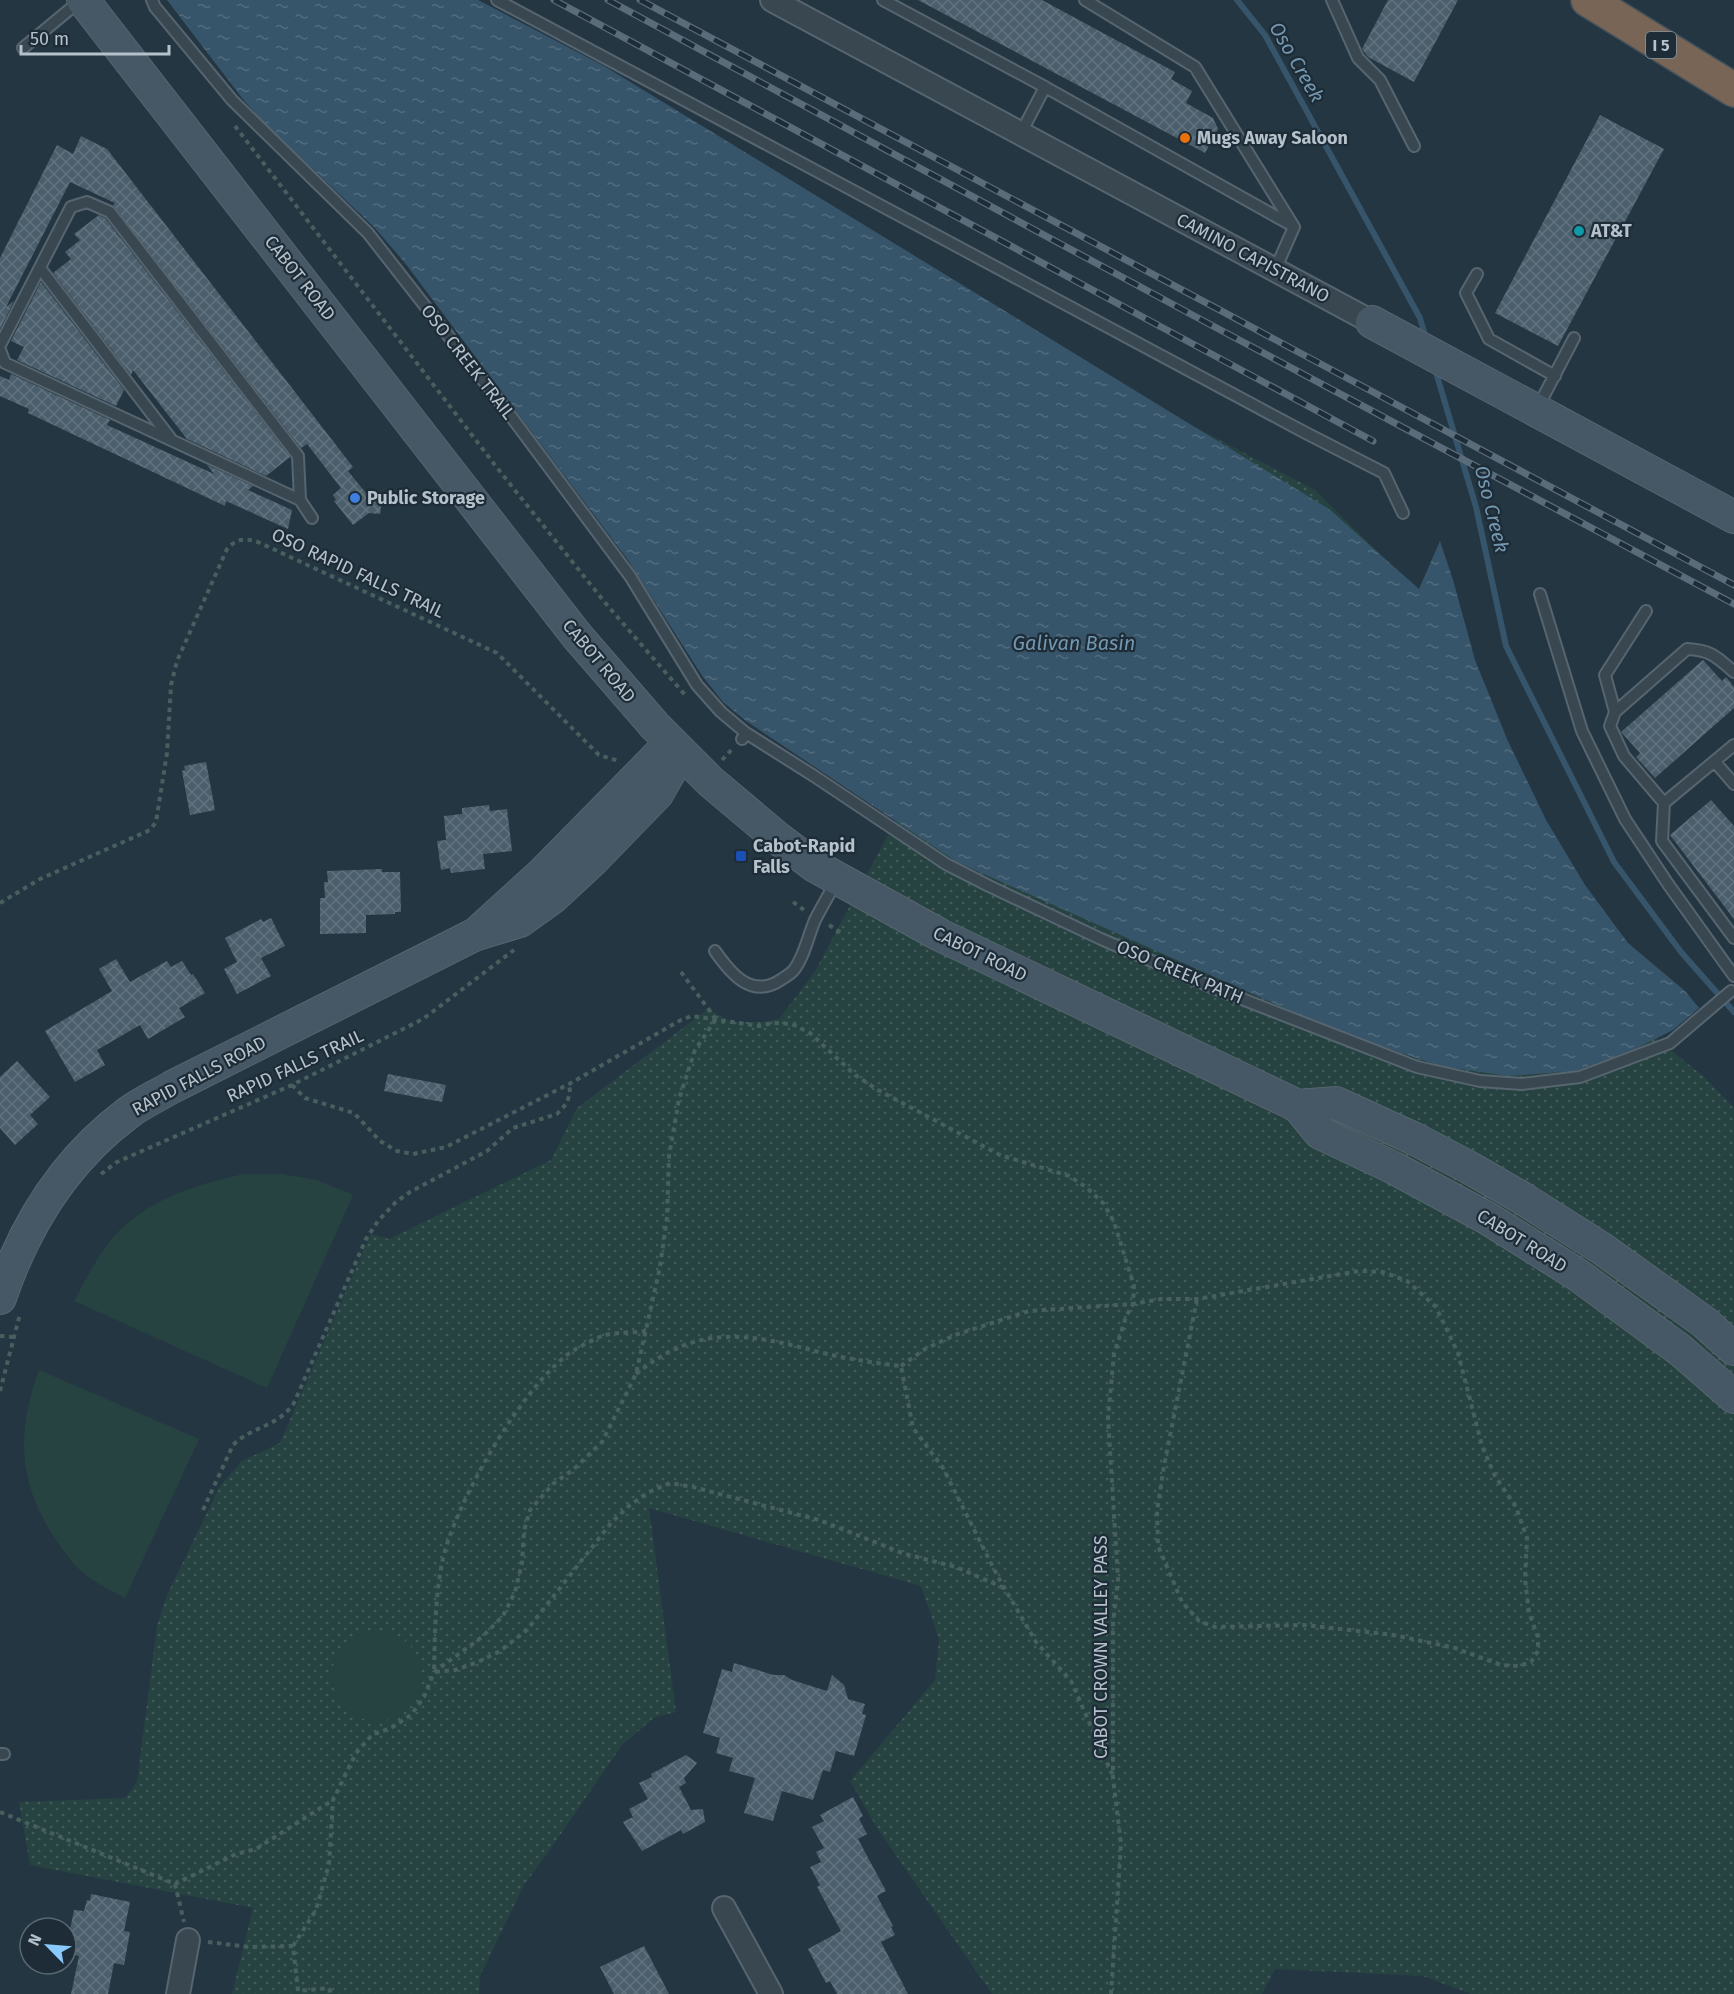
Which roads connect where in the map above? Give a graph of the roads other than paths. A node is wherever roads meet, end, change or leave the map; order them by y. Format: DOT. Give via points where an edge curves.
graph roads {
  1 [pos="82,0"];
  2 [pos="497,0"];
  3 [pos="772,0"];
  4 [pos="883,0"];
  5 [pos="1085,0"];
  6 [pos="1332,0"];
  7 [pos="1588,0"];
  8 [pos="153,4"];
  9 [pos="24,48"];
  10 [pos="1045,87"];
  11 [pos="1734,90"];
  12 [pos="1021,133"];
  13 [pos="1414,146"];
  14 [pos="1294,227"];
  15 [pos="40,268"];
  16 [pos="1275,270"];
  17 [pos="1477,274"];
  18 [pos="1372,322"];
  19 [pos="1575,338"];
  20 [pos="0,345"];
  21 [pos="0,350"];
  22 [pos="1555,376"];
  23 [pos="1536,410"];
  24 [pos="172,441"];
  25 [pos="300,500"];
  26 [pos="1403,513"];
  27 [pos="1734,517"];
  28 [pos="312,518"];
  29 [pos="1540,594"];
  30 [pos="1646,611"];
  31 [pos="1734,672"];
  32 [pos="1615,712"];
  33 [pos="744,736"];
  34 [pos="1734,745"];
  35 [pos="681,752"];
  36 [pos="1715,762"];
  37 [pos="1734,784"];
  38 [pos="1664,803"];
  39 [pos="838,880"];
  40 [pos="474,935"];
  41 [pos="1734,938"];
  42 [pos="715,951"];
  43 [pos="1734,976"];
  44 [pos="1731,991"];
  45 [pos="1298,1106"];
  46 [pos="12,1300"];
  47 [pos="1734,1348"];
  48 [pos="1734,1397"];
  49 [pos="724,1908"];
  50 [pos="188,1940"];
  51 [pos="178,1994"];
  52 [pos="771,1994"];
  1 -- 9 [label="lane"];
  1 -- 35 [label="main road, CABOT ROAD" via="570,627"];
  2 -- 26 [label="lane" via="1384,473"];
  3 -- 12 [label="street, CAMINO CAPISTRANO"];
  4 -- 10 [label="lane"];
  5 -- 14 [label="lane" via="1195,67"];
  6 -- 13 [label="lane" via="1358,58 1380,81"];
  7 -- 11 [label="highway, I 5"];
  8 -- 33 [label="lane, OSO CREEK TRAIL" via="232,100 368,233 630,576 697,685"];
  10 -- 12 [label="lane"];
  10 -- 14 [label="lane"];
  12 -- 16 [label="street, CAMINO CAPISTRANO"];
  14 -- 16 [label="lane"];
  15 -- 20 [label="lane"];
  15 -- 24 [label="lane"];
  15 -- 25 [label="lane" via="71,207 87,202 110,212 298,456"];
  16 -- 18 [label="street, CAMINO CAPISTRANO"];
  17 -- 22 [label="lane" via="1466,293 1489,339"];
  18 -- 23 [label="main road, CAMINO CAPISTRANO"];
  19 -- 22 [label="lane"];
  21 -- 24 [label="lane" via="5,363"];
  22 -- 23 [label="lane"];
  23 -- 27 [label="main road, CAMINO CAPISTRANO"];
  24 -- 25 [label="lane"];
  25 -- 28 [label="lane"];
  29 -- 43 [label="lane" via="1582,730 1625,819"];
  30 -- 32 [label="lane" via="1605,675"];
  31 -- 32 [label="lane" via="1717,656 1687,649"];
  32 -- 38 [label="lane" via="1610,726 1624,756"];
  33 -- 44 [label="lane, OSO CREEK PATH" via="814,776 946,864 989,886 1216,989 1418,1067 1480,1081 1522,1084 1580,1077 1671,1043"];
  34 -- 36 [label="lane"];
  35 -- 39 [label="main road, CABOT ROAD" via="780,840"];
  35 -- 40 [label="main road, RAPID FALLS ROAD" via="659,755 544,872"];
  35 -- 40 [label="main road, RAPID FALLS ROAD" via="657,794 552,898 520,921"];
  36 -- 37 [label="lane"];
  36 -- 38 [label="lane"];
  38 -- 41 [label="lane" via="1662,841"];
  39 -- 42 [label="lane" via="793,971 777,982 766,987 752,986 738,979"];
  39 -- 45 [label="main road, CABOT ROAD" via="940,935"];
  40 -- 46 [label="main road, RAPID FALLS ROAD" via="129,1112 53,1188 22,1242"];
  45 -- 47 [label="main road, CABOT ROAD" via="1336,1103 1470,1168 1601,1248"];
  45 -- 48 [label="main road, CABOT ROAD" via="1320,1133 1487,1218 1578,1275 1680,1350"];
  49 -- 52 [label="street"];
  50 -- 51 [label="street"];
}
